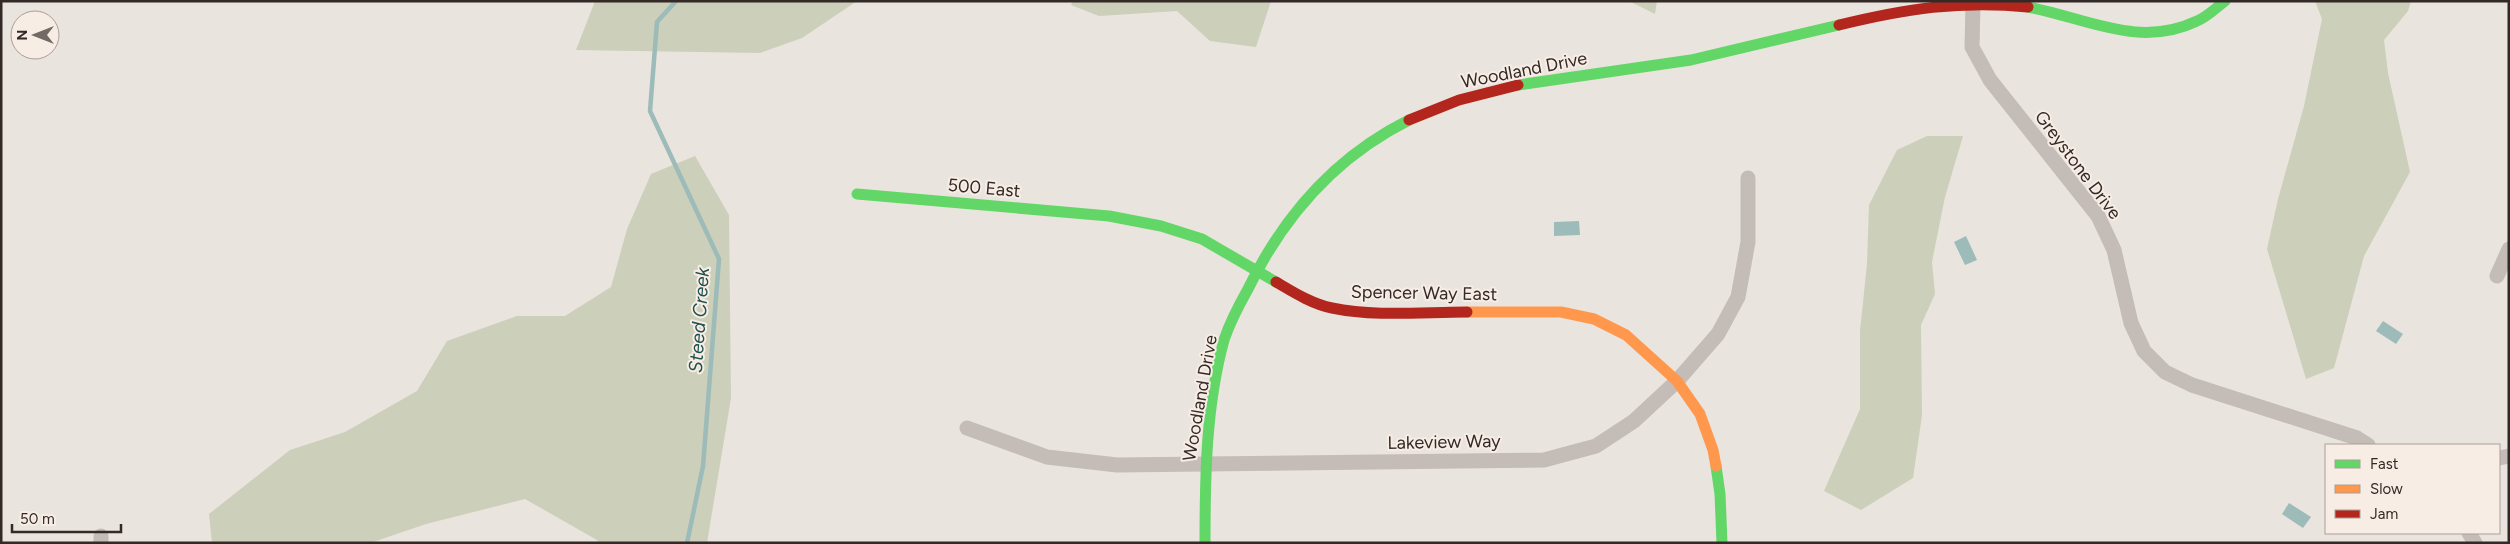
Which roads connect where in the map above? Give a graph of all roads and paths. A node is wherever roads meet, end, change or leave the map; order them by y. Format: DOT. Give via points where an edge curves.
graph roads {
  1 [pos="2225,1"];
  2 [pos="1973,4"];
  3 [pos="1748,178"];
  4 [pos="857,194"];
  5 [pos="1109,216"];
  6 [pos="2509,249"];
  7 [pos="1255,270"];
  8 [pos="2496,276"];
  9 [pos="1677,381"];
  10 [pos="967,428"];
  11 [pos="2366,444"];
  12 [pos="1205,464"];
  13 [pos="1205,543"];
  14 [pos="1722,543"];
  1 -- 2 [label="street, Woodland Drive" via="2201,21 2161,35 2138,34 2016,5"];
  2 -- 7 [label="street, Woodland Drive" via="1928,4 1689,61 1513,86 1459,100 1411,118 1362,145 1317,185 1281,228"];
  2 -- 11 [label="street, Greystone Drive" via="1972,47 1990,80 2098,216 2114,250 2131,323 2144,351 2166,372 2192,385 2357,438"];
  3 -- 9 [label="street, Lakeview Way" via="1748,242 1738,297 1718,334"];
  4 -- 5 [label="street, 500 East"];
  5 -- 7 [label="street, Spencer Way East" via="1161,226 1202,239"];
  6 -- 8 [label="street"];
  7 -- 9 [label="street, Spencer Way East" via="1302,297 1331,308 1366,312 1561,312 1594,319 1626,335"];
  7 -- 12 [label="street, Woodland Drive" via="1225,339 1211,410"];
  9 -- 12 [label="street, Lakeview Way" via="1634,420 1596,446 1544,460"];
  9 -- 14 [label="street, Spencer Way East" via="1700,414 1713,450 1720,494"];
  10 -- 12 [label="street, Lakeview Way" via="1047,457 1117,465"];
  12 -- 13 [label="street, Woodland Drive"];
}
